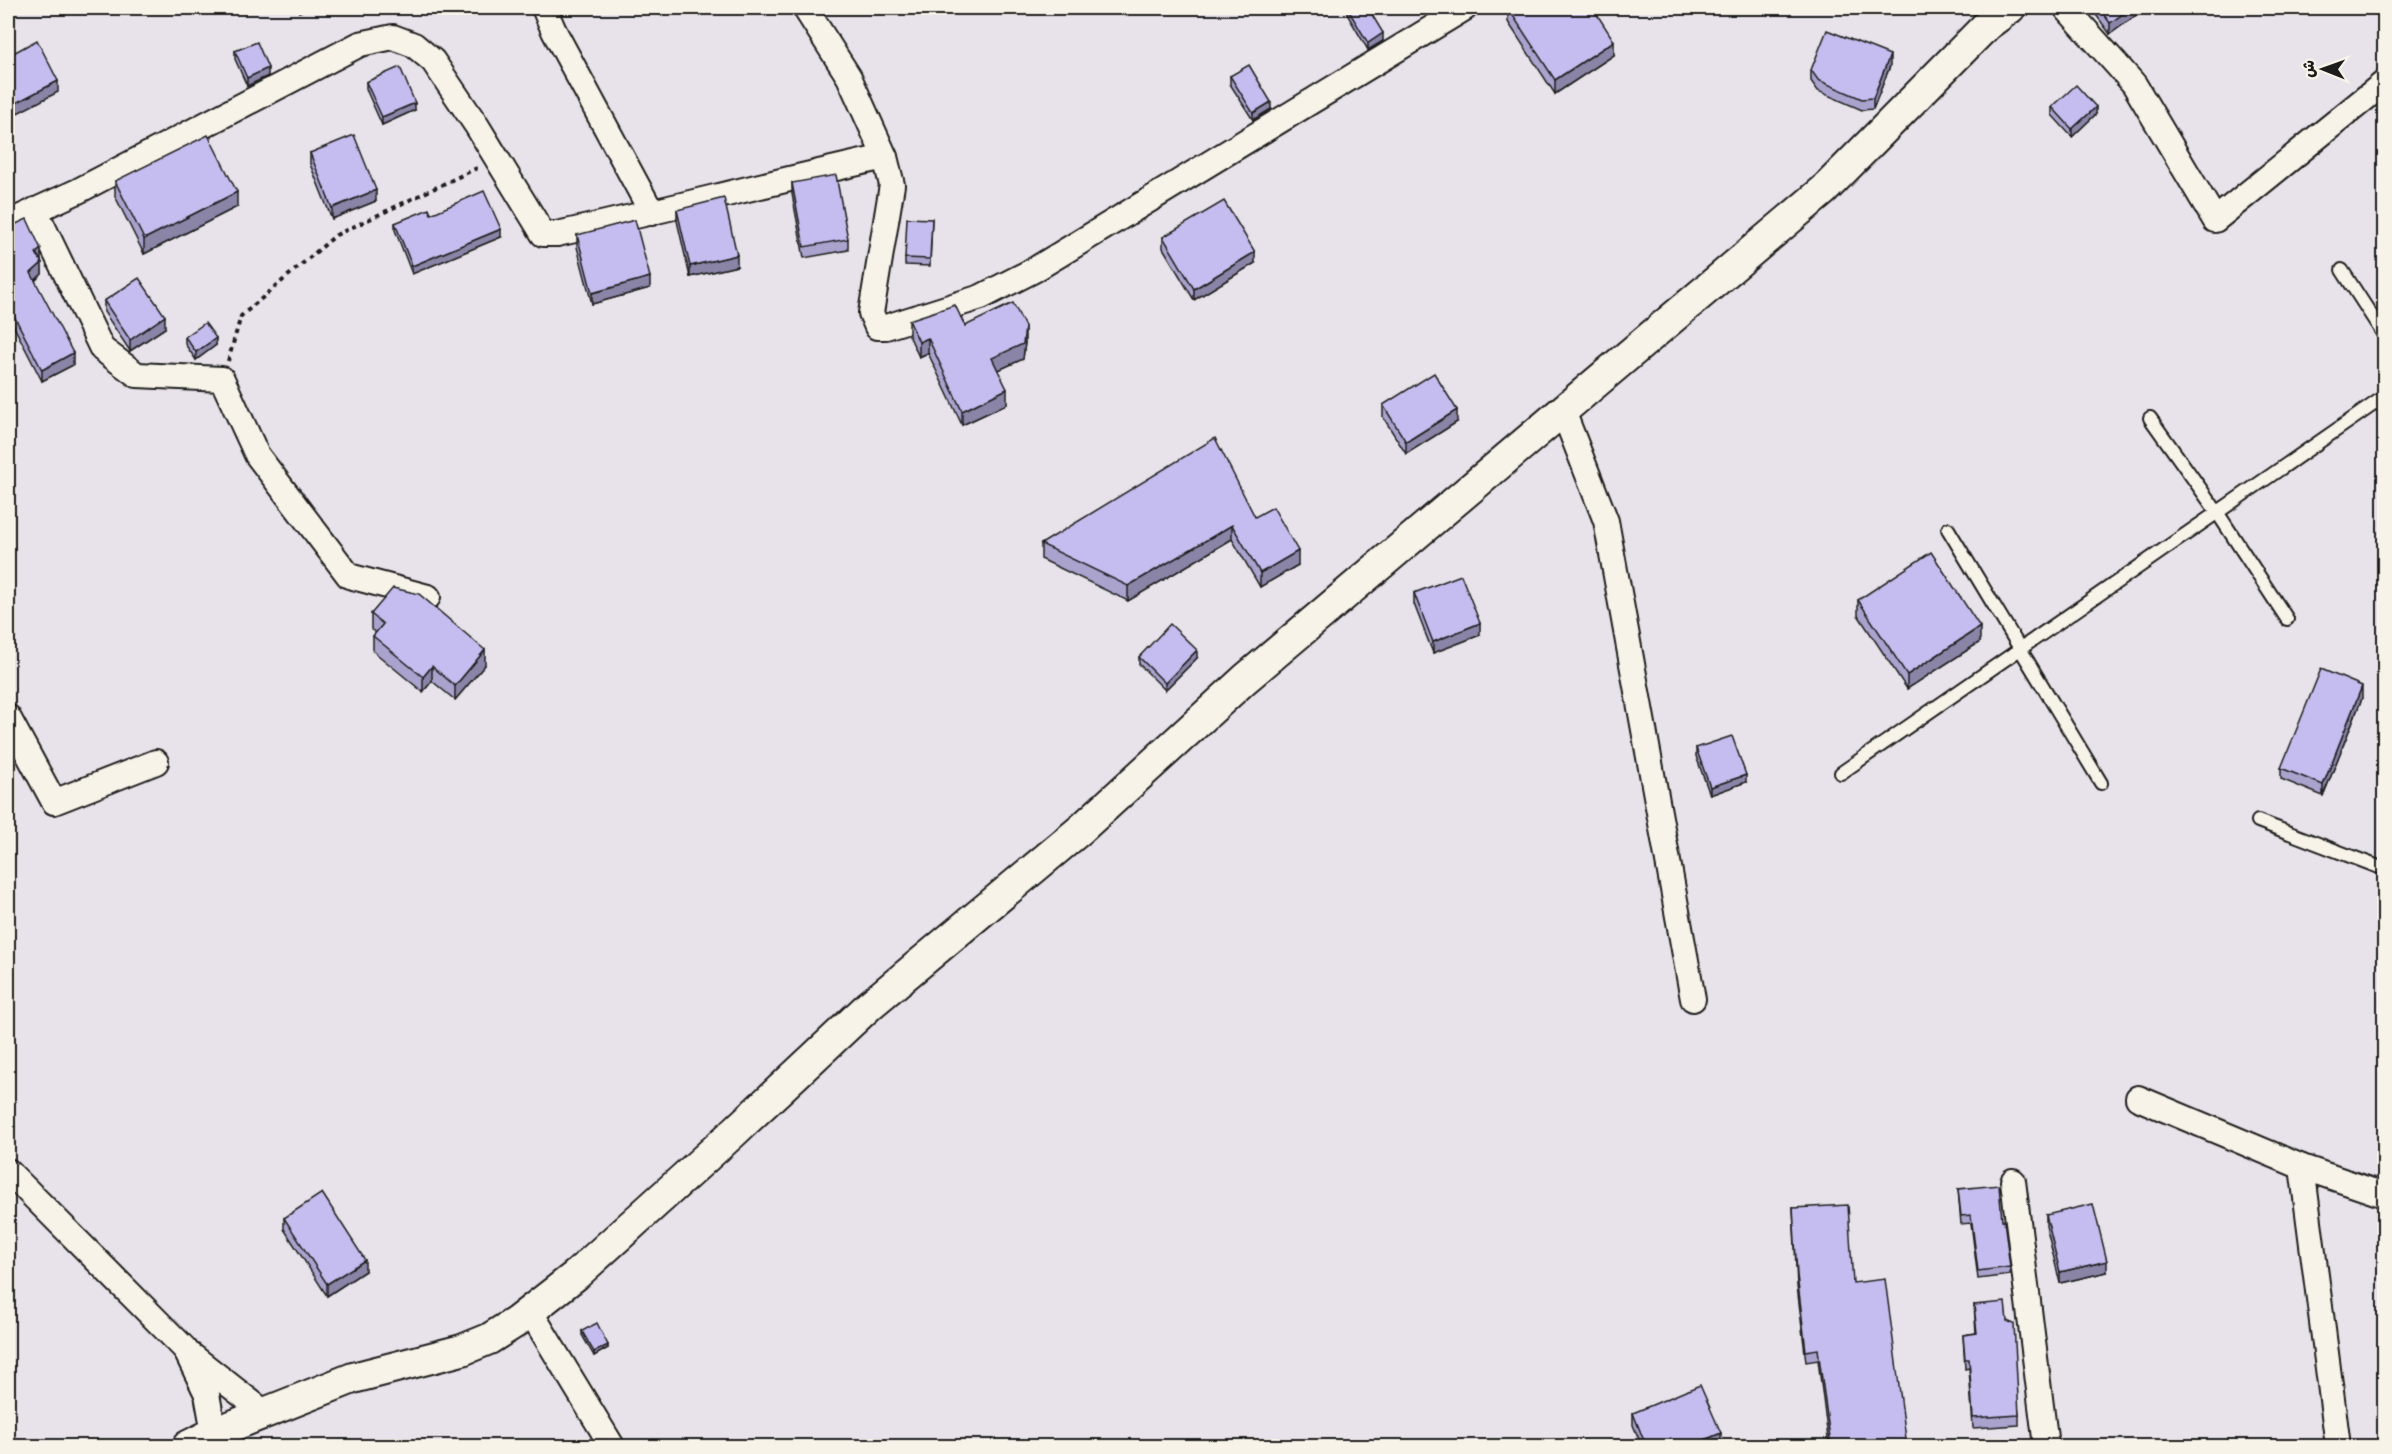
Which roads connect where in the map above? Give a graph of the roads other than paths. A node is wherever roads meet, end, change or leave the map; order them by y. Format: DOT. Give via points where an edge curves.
graph roads {
  1 [pos="544,8"];
  2 [pos="805,8"];
  3 [pos="1466,8"];
  4 [pos="2010,8"];
  5 [pos="2066,8"];
  6 [pos="2385,83"];
  7 [pos="885,157"];
  8 [pos="35,210"];
  9 [pos="652,213"];
  10 [pos="8,223"];
  11 [pos="2342,270"];
  12 [pos="2385,335"];
  13 [pos="2385,397"];
  14 [pos="1563,411"];
  15 [pos="2150,418"];
  16 [pos="2217,512"];
  17 [pos="1948,529"];
  18 [pos="428,597"];
  19 [pos="2287,619"];
  20 [pos="2020,648"];
  21 [pos="8,717"];
  22 [pos="156,762"];
  23 [pos="1841,773"];
  24 [pos="2101,783"];
  25 [pos="2258,821"];
  26 [pos="2385,869"];
  27 [pos="1693,999"];
  28 [pos="2138,1098"];
  29 [pos="2302,1167"];
  30 [pos="8,1171"];
  31 [pos="2013,1181"];
  32 [pos="2385,1195"];
  33 [pos="530,1311"];
  34 [pos="185,1349"];
  35 [pos="265,1413"];
  36 [pos="214,1432"];
  37 [pos="188,1446"];
  38 [pos="612,1446"];
  39 [pos="2046,1446"];
  40 [pos="2338,1446"];
  1 -- 9 [label="street"];
  2 -- 7 [label="street" via="849,77"];
  3 -- 7 [label="street" via="1034,270 981,297 877,327 871,313 892,185"];
  4 -- 14 [label="street" via="1987,25 1824,190"];
  5 -- 6 [label="street" via="2134,84 2215,220"];
  7 -- 9 [label="street"];
  8 -- 9 [label="street" via="360,44 393,37 414,45 433,61 543,234"];
  8 -- 10 [label="street"];
  8 -- 18 [label="street" via="102,350 137,375 222,379 257,454 349,576"];
  11 -- 12 [label="lane"];
  13 -- 16 [label="lane"];
  14 -- 27 [label="street" via="1606,521"];
  14 -- 33 [label="street" via="1253,672 1080,830 870,1005 585,1267"];
  15 -- 16 [label="lane"];
  16 -- 19 [label="lane"];
  16 -- 20 [label="lane"];
  17 -- 20 [label="lane"];
  20 -- 23 [label="lane"];
  20 -- 24 [label="lane"];
  21 -- 22 [label="street" via="54,802"];
  25 -- 26 [label="lane"];
  28 -- 29 [label="street"];
  29 -- 32 [label="street"];
  29 -- 40 [label="street"];
  30 -- 34 [label="street"];
  31 -- 39 [label="street"];
  33 -- 35 [label="street" via="489,1339 462,1350 353,1378"];
  33 -- 38 [label="street"];
  34 -- 35 [label="street"];
  34 -- 36 [label="street" via="207,1394"];
  35 -- 36 [label="street"];
  36 -- 37 [label="street"];
}
